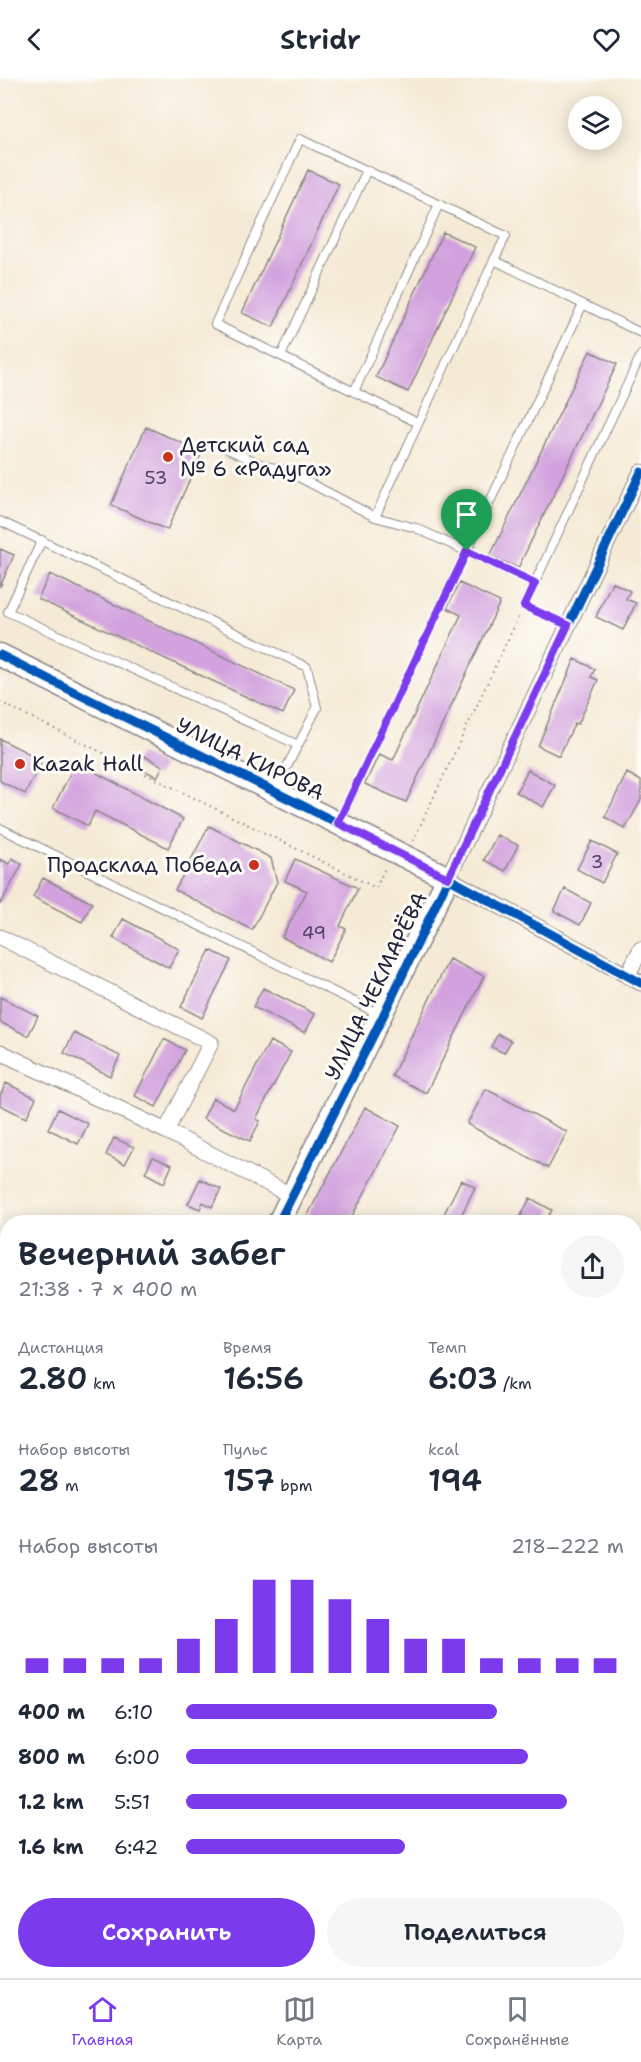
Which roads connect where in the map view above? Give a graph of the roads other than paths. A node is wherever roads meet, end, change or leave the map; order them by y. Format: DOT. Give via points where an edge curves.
graph roads {
  1 [pos="366,170"];
  2 [pos="439,204"];
  3 [pos="495,260"];
  4 [pos="583,304"];
  5 [pos="641,333"];
  6 [pos="641,355"];
  7 [pos="281,356"];
  8 [pos="354,392"];
  9 [pos="417,423"];
  10 [pos="221,446"];
  11 [pos="641,472"];
  12 [pos="375,517"];
  13 [pos="0,521"];
  14 [pos="42,540"];
  15 [pos="467,551"];
  16 [pos="535,583"];
  17 [pos="4,610"];
  18 [pos="568,625"];
  19 [pos="0,655"];
  20 [pos="298,745"];
  21 [pos="274,791"];
  22 [pos="338,823"];
  23 [pos="0,828"];
  24 [pos="448,878"];
  25 [pos="0,937"];
  26 [pos="641,949"];
  27 [pos="634,980"];
  28 [pos="383,1016"];
  29 [pos="0,1052"];
  30 [pos="165,1131"];
  31 [pos="292,1196"];
  32 [pos="282,1215"];
  1 -- 2 [label="lane"];
  1 -- 7 [label="lane"];
  1 -- 7 [label="lane" via="300,139 220,313 215,324"];
  2 -- 3 [label="lane" via="506,236"];
  2 -- 8 [label="lane"];
  3 -- 4 [label="lane"];
  3 -- 9 [label="lane"];
  4 -- 5 [label="lane"];
  4 -- 15 [label="lane"];
  6 -- 16 [label="lane"];
  7 -- 8 [label="lane"];
  8 -- 9 [label="lane"];
  9 -- 12 [label="lane"];
  10 -- 12 [label="lane" via="265,466 285,470"];
  11 -- 18 [label="street, УЛИЦА ЧЕКМАРЁВА"];
  12 -- 15 [label="lane" via="416,528"];
  13 -- 14 [label="lane"];
  14 -- 17 [label="lane"];
  14 -- 20 [label="lane" via="307,667 317,708"];
  15 -- 16 [label="lane"];
  15 -- 22 [label="lane"];
  16 -- 18 [label="lane" via="524,606"];
  17 -- 20 [label="lane"];
  18 -- 24 [label="street, УЛИЦА ЧЕКМАРЁВА"];
  19 -- 21 [label="street, УЛИЦА КИРОВА"];
  20 -- 21 [label="lane"];
  21 -- 22 [label="street, УЛИЦА КИРОВА"];
  22 -- 24 [label="street, УЛИЦА КИРОВА"];
  23 -- 28 [label="lane"];
  24 -- 27 [label="street, УЛИЦА КИРОВА"];
  24 -- 28 [label="street, УЛИЦА ЧЕКМАРЁВА"];
  25 -- 30 [label="street" via="211,1043"];
  26 -- 27 [label="street"];
  28 -- 31 [label="street, УЛИЦА ЧЕКМАРЁВА"];
  29 -- 30 [label="street"];
  30 -- 31 [label="street"];
  31 -- 32 [label="street, УЛИЦА ЧЕКМАРЁВА"];
}
